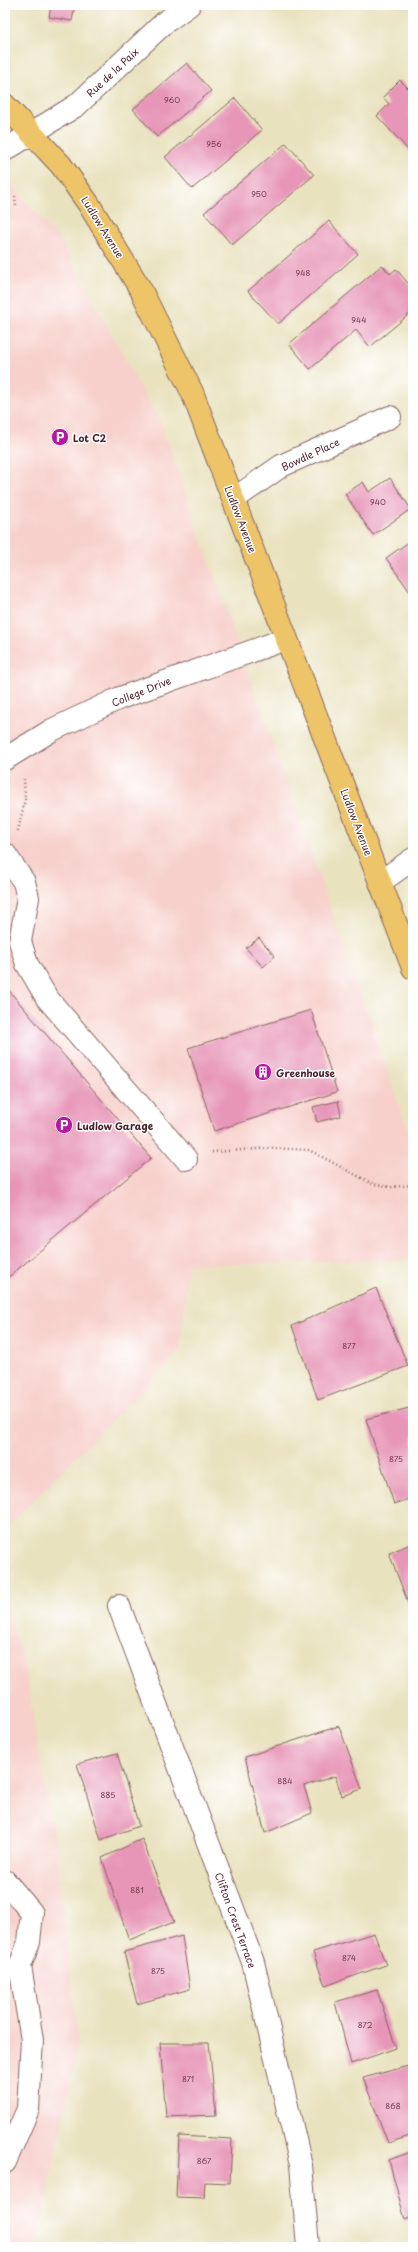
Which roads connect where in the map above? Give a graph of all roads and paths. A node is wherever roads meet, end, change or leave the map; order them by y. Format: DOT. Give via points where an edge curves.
graph roads {
  1 [pos="189,5"];
  2 [pos="5,106"];
  3 [pos="31,133"];
  4 [pos="5,150"];
  5 [pos="15,196"];
  6 [pos="16,206"];
  7 [pos="390,417"];
  8 [pos="234,499"];
  9 [pos="286,639"];
  10 [pos="5,759"];
  11 [pos="24,779"];
  12 [pos="11,846"];
  13 [pos="413,859"];
  14 [pos="380,882"];
  15 [pos="413,968"];
  16 [pos="186,1159"];
  17 [pos="413,1185"];
  18 [pos="11,1282"];
  19 [pos="5,1287"];
  20 [pos="119,1606"];
  21 [pos="5,1880"];
  22 [pos="5,2162"];
  23 [pos="308,2247"];
  1 -- 3 [label="street, Rue de la Paix" via="164,23 77,105"];
  2 -- 3 [label="main road, Ludlow Avenue"];
  3 -- 4 [label="street, Rue de la Paix"];
  3 -- 8 [label="main road, Ludlow Avenue" via="62,165 141,290 192,392"];
  5 -- 6 [label="path"];
  7 -- 8 [label="street, Bowdle Place" via="281,466"];
  8 -- 9 [label="main road, Ludlow Avenue"];
  9 -- 10 [label="street, College Drive" via="120,698 52,730"];
  9 -- 14 [label="main road, Ludlow Avenue"];
  11 -- 12 [label="path" via="25,799"];
  12 -- 16 [label="street" via="28,898 20,941 27,964 47,998"];
  13 -- 14 [label="street"];
  14 -- 15 [label="main road, Ludlow Avenue"];
  16 -- 17 [label="path" via="216,1151 272,1148 309,1150 373,1184 392,1187"];
  18 -- 19 [label="path"];
  20 -- 23 [label="street, Clifton Crest Terrace" via="253,1962 301,2165"];
  21 -- 22 [label="street" via="32,1913 29,1942 20,1966 32,2040 28,2109"];
}
